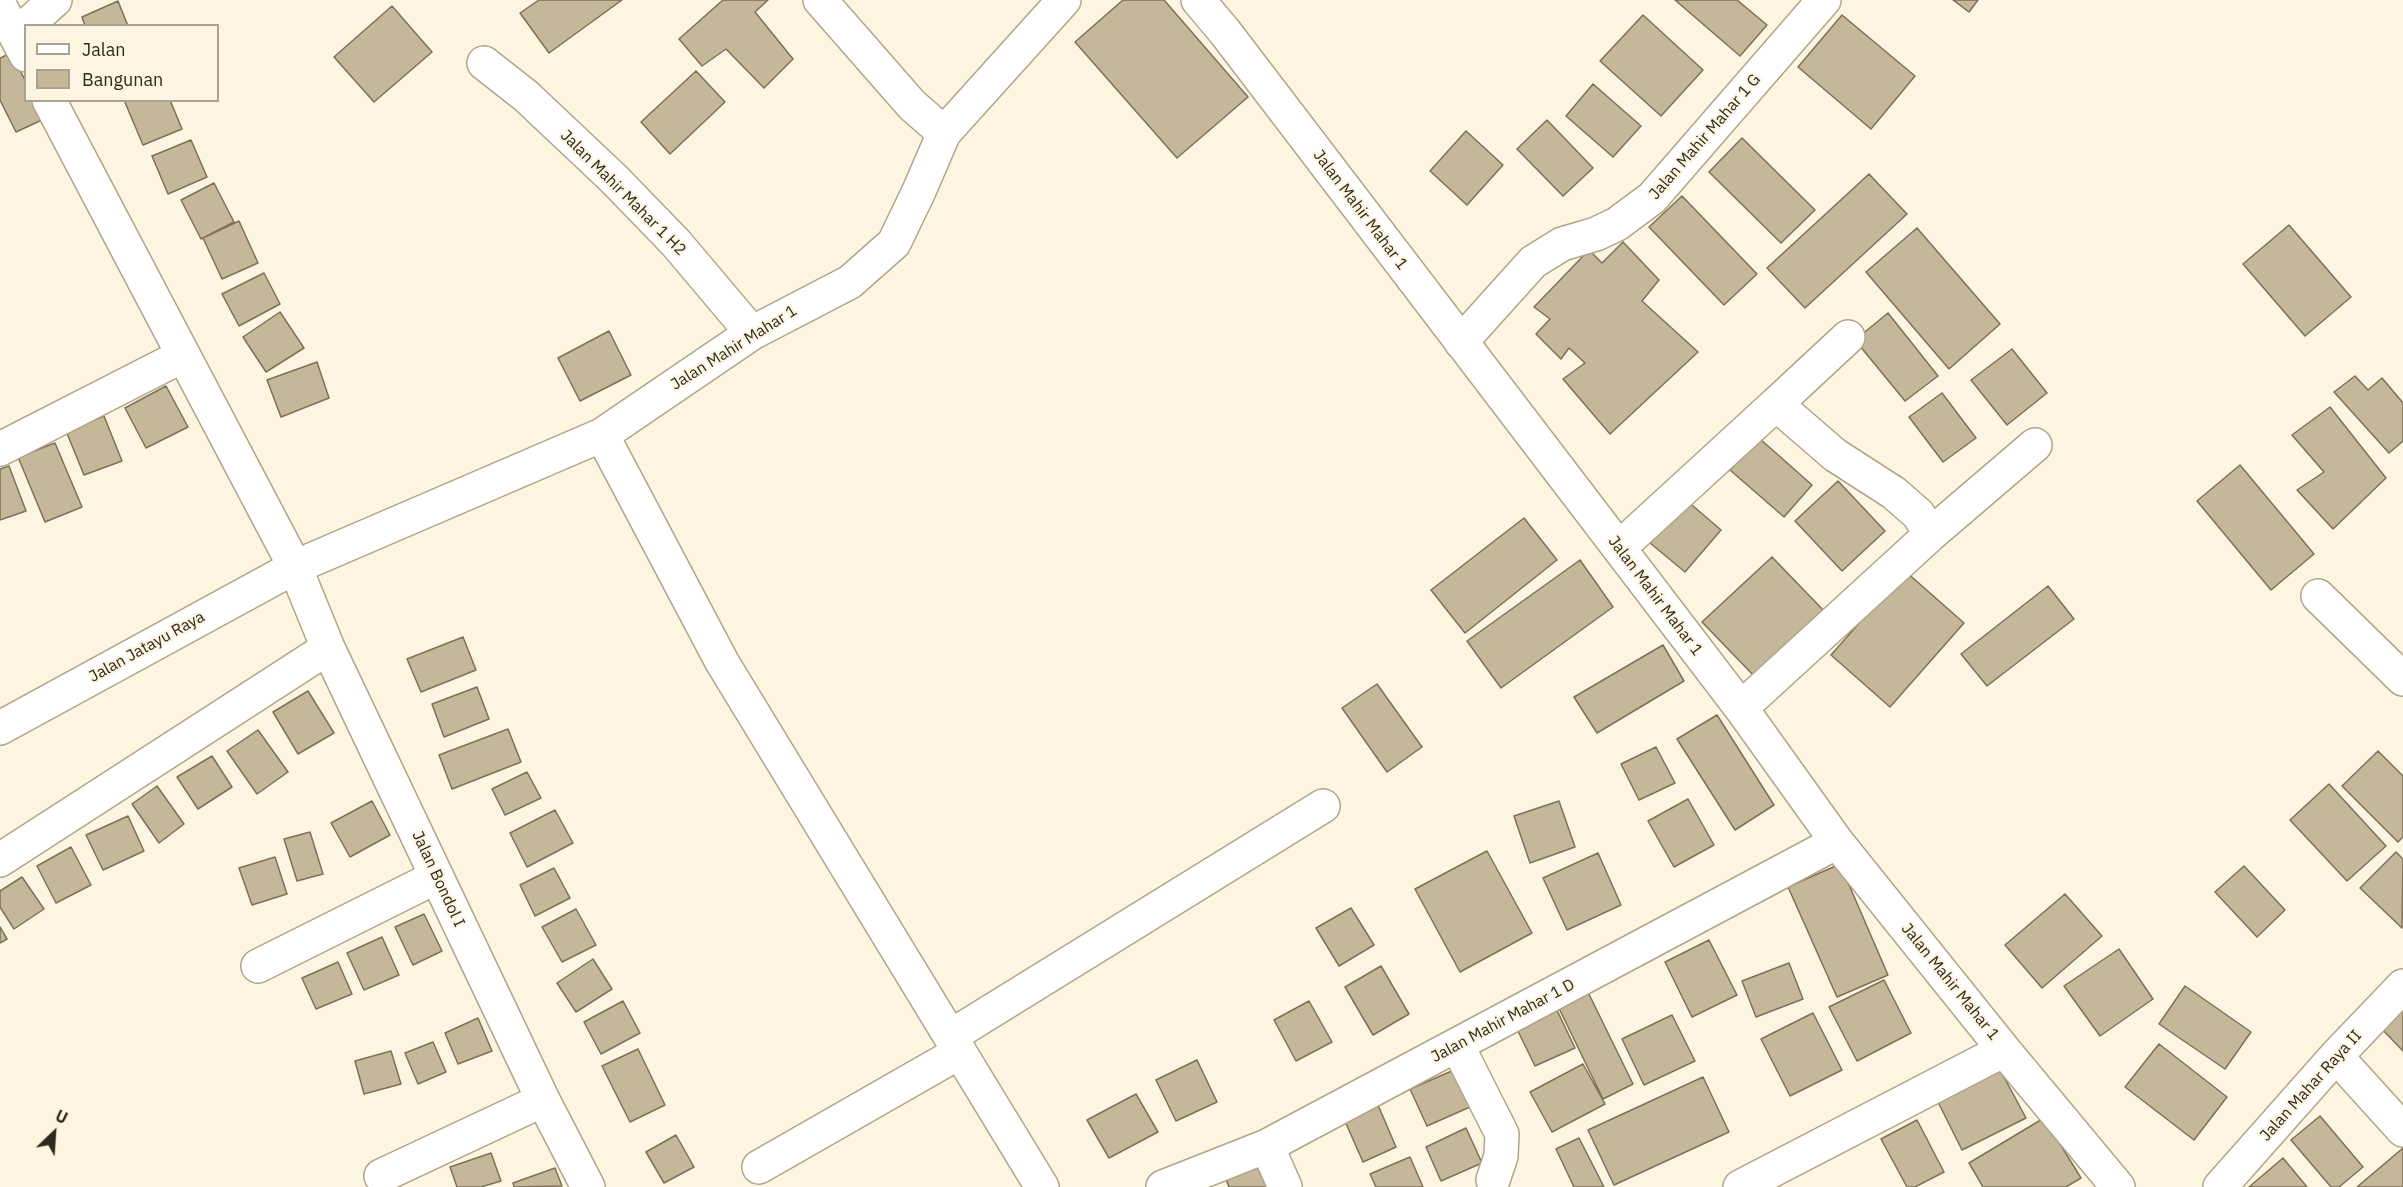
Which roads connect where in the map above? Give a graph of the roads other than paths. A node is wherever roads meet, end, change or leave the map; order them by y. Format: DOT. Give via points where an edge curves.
graph roads {
  1 [pos="55,0"];
  2 [pos="820,0"];
  3 [pos="1064,0"];
  4 [pos="1198,0"];
  5 [pos="1824,0"];
  6 [pos="0,6"];
  7 [pos="32,24"];
  8 [pos="19,37"];
  9 [pos="484,63"];
  10 [pos="50,102"];
  11 [pos="944,133"];
  12 [pos="752,333"];
  13 [pos="1848,337"];
  14 [pos="1461,342"];
  15 [pos="182,356"];
  16 [pos="1776,404"];
  17 [pos="602,435"];
  18 [pos="2035,445"];
  19 [pos="0,449"];
  20 [pos="1931,534"];
  21 [pos="1618,548"];
  22 [pos="295,567"];
  23 [pos="2318,596"];
  24 [pos="328,648"];
  25 [pos="2403,679"];
  26 [pos="1741,708"];
  27 [pos="0,728"];
  28 [pos="1323,806"];
  29 [pos="1837,842"];
  30 [pos="0,860"];
  31 [pos="436,877"];
  32 [pos="258,966"];
  33 [pos="2403,986"];
  34 [pos="955,1044"];
  35 [pos="1457,1045"];
  36 [pos="2004,1050"];
  37 [pos="2336,1056"];
  38 [pos="543,1100"];
  39 [pos="2403,1130"];
  40 [pos="1267,1146"];
  41 [pos="759,1167"];
  42 [pos="381,1176"];
  43 [pos="1492,1180"];
  44 [pos="588,1187"];
  45 [pos="1042,1187"];
  46 [pos="1163,1187"];
  47 [pos="1285,1187"];
  48 [pos="1740,1187"];
  49 [pos="2118,1187"];
  50 [pos="2220,1187"];
  1 -- 7 [label="street"];
  2 -- 11 [label="street" via="912,105"];
  3 -- 11 [label="street, Jalan Mahir Mahar 1"];
  4 -- 14 [label="street, Jalan Mahir Mahar 1"];
  5 -- 14 [label="street, Jalan Mahir Mahar 1 G" via="1652,198 1617,224 1562,244 1533,262"];
  6 -- 8 [label="street"];
  9 -- 12 [label="street, Jalan Mahir Mahar 1 H2" via="526,96 614,179 676,243"];
  10 -- 15 [label="street, Jalan Bondol I"];
  11 -- 12 [label="street, Jalan Mahir Mahar 1" via="894,243 850,282"];
  12 -- 17 [label="street, Jalan Mahir Mahar 1"];
  13 -- 16 [label="street"];
  14 -- 21 [label="street, Jalan Mahir Mahar 1"];
  15 -- 19 [label="street"];
  15 -- 22 [label="street, Jalan Bondol I"];
  16 -- 20 [label="street" via="1835,455 1902,500 1918,514"];
  16 -- 21 [label="street"];
  17 -- 22 [label="street, Jalan Mahir Mahar 1"];
  17 -- 34 [label="street" via="722,662"];
  18 -- 20 [label="street"];
  20 -- 26 [label="street"];
  21 -- 26 [label="street, Jalan Mahir Mahar 1"];
  22 -- 24 [label="street, Jalan Bondol I"];
  22 -- 27 [label="street, Jalan Jatayu Raya"];
  23 -- 25 [label="street"];
  24 -- 30 [label="street"];
  24 -- 31 [label="street, Jalan Bondol I"];
  26 -- 29 [label="street, Jalan Mahir Mahar 1"];
  28 -- 34 [label="street"];
  29 -- 35 [label="street, Jalan Mahir Mahar 1 D"];
  29 -- 36 [label="street, Jalan Mahir Mahar 1"];
  31 -- 32 [label="street"];
  31 -- 38 [label="street, Jalan Bondol I"];
  33 -- 37 [label="street, Jalan Mahar Raya II"];
  34 -- 41 [label="street"];
  34 -- 45 [label="street"];
  35 -- 40 [label="street, Jalan Mahir Mahar 1 D"];
  35 -- 43 [label="street" via="1502,1134 1502,1156"];
  36 -- 48 [label="street"];
  36 -- 49 [label="street, Jalan Mahir Mahar 1"];
  37 -- 39 [label="street"];
  37 -- 50 [label="street, Jalan Mahar Raya II"];
  38 -- 42 [label="street"];
  38 -- 44 [label="street, Jalan Bondol I"];
  40 -- 46 [label="street, Jalan Mahir Mahar 1 D"];
  40 -- 47 [label="street"];
}
